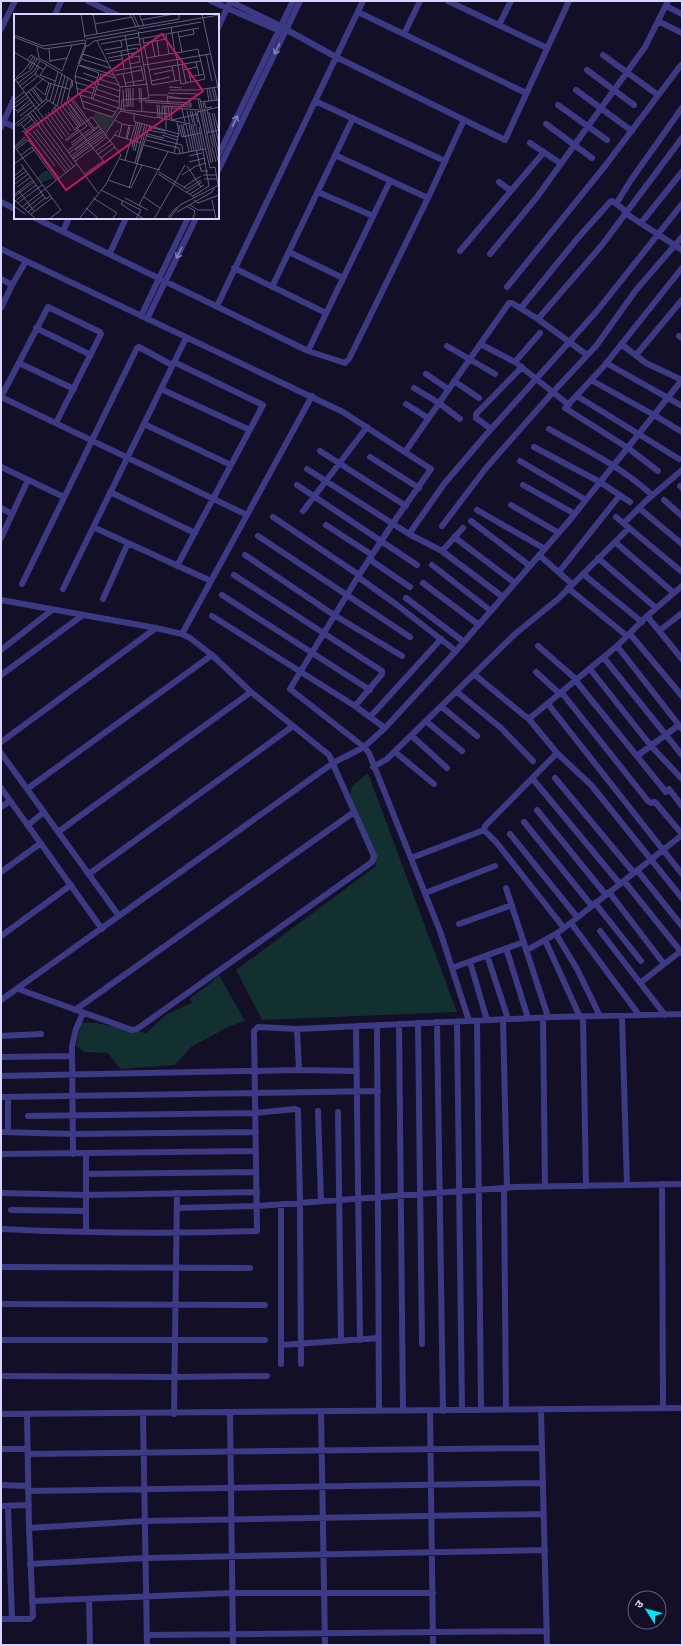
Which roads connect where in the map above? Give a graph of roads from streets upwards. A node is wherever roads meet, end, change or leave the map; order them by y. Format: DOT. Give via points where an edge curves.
graph roads {
  1 [pos="15,1"];
  2 [pos="61,1"];
  3 [pos="88,1"];
  4 [pos="211,1"];
  5 [pos="230,1"];
  6 [pos="293,1"];
  7 [pos="300,1"];
  8 [pos="363,1"];
  9 [pos="420,1"];
  10 [pos="448,1"];
  11 [pos="511,1"];
  12 [pos="569,1"];
  13 [pos="667,3"];
  14 [pos="227,9"];
  15 [pos="358,12"];
  16 [pos="54,14"];
  17 [pos="115,14"];
  18 [pos="682,14"];
  19 [pos="658,21"];
  20 [pos="500,25"];
  21 [pos="219,26"];
  22 [pos="1,29"];
  23 [pos="284,30"];
  24 [pos="682,33"];
  25 [pos="404,34"];
  26 [pos="547,48"];
  27 [pos="603,55"];
  28 [pos="336,57"];
  29 [pos="681,65"];
  30 [pos="587,70"];
  31 [pos="627,72"];
  32 [pos="576,90"];
  33 [pos="614,90"];
  34 [pos="526,94"];
  35 [pos="658,95"];
  36 [pos="14,100"];
  37 [pos="316,100"];
  38 [pos="558,105"];
  39 [pos="634,105"];
  40 [pos="601,108"];
  41 [pos="682,108"];
  42 [pos="353,118"];
  43 [pos="464,120"];
  44 [pos="2,124"];
  45 [pos="546,124"];
  46 [pos="14,127"];
  47 [pos="587,127"];
  48 [pos="632,131"];
  49 [pos="682,138"];
  50 [pos="607,140"];
  51 [pos="530,143"];
  52 [pos="574,145"];
  53 [pos="544,152"];
  54 [pos="219,154"];
  55 [pos="335,155"];
  56 [pos="592,158"];
  57 [pos="445,161"];
  58 [pos="560,163"];
  59 [pos="219,169"];
  60 [pos="682,172"];
  61 [pos="390,181"];
  62 [pos="498,182"];
  63 [pos="511,191"];
  64 [pos="318,192"];
  65 [pos="428,198"];
  66 [pos="1,202"];
  67 [pos="616,204"];
  68 [pos="682,204"];
  69 [pos="14,208"];
  70 [pos="626,212"];
  71 [pos="373,216"];
  72 [pos="37,219"];
  73 [pos="69,219"];
  74 [pos="126,219"];
  75 [pos="188,219"];
  76 [pos="195,219"];
  77 [pos="641,223"];
  78 [pos="63,231"];
  79 [pos="658,235"];
  80 [pos="682,237"];
  81 [pos="675,246"];
  82 [pos="1,249"];
  83 [pos="460,250"];
  84 [pos="682,250"];
  85 [pos="289,252"];
  86 [pos="110,253"];
  87 [pos="490,254"];
  88 [pos="26,261"];
  89 [pos="234,268"];
  90 [pos="682,268"];
  91 [pos="343,278"];
  92 [pos="1,279"];
  93 [pos="162,279"];
  94 [pos="12,285"];
  95 [pos="272,287"];
  96 [pos="507,287"];
  97 [pos="682,300"];
  98 [pos="216,306"];
  99 [pos="1,308"];
  100 [pos="521,308"];
  101 [pos="326,313"];
  102 [pos="140,316"];
  103 [pos="538,319"];
  104 [pos="147,320"];
  105 [pos="36,328"];
  106 [pos="540,333"];
  107 [pos="186,338"];
  108 [pos="569,341"];
  109 [pos="480,344"];
  110 [pos="621,344"];
  111 [pos="447,346"];
  112 [pos="308,350"];
  113 [pos="91,355"];
  114 [pos="587,355"];
  115 [pos="636,355"];
  116 [pos="470,359"];
  117 [pos="515,362"];
  118 [pos="19,363"];
  119 [pos="173,364"];
  120 [pos="606,364"];
  121 [pos="522,367"];
  122 [pos="426,374"];
  123 [pos="495,374"];
  124 [pos="536,378"];
  125 [pos="591,380"];
  126 [pos="682,380"];
  127 [pos="454,381"];
  128 [pos="414,388"];
  129 [pos="161,389"];
  130 [pos="448,389"];
  131 [pos="74,390"];
  132 [pos="553,392"];
  133 [pos="312,396"];
  134 [pos="577,396"];
  135 [pos="1,397"];
  136 [pos="479,398"];
  137 [pos="667,398"];
  138 [pos="439,403"];
  139 [pos="406,404"];
  140 [pos="569,405"];
  141 [pos="682,406"];
  142 [pos="654,415"];
  143 [pos="428,418"];
  144 [pos="460,419"];
  145 [pos="56,423"];
  146 [pos="144,424"];
  147 [pos="367,427"];
  148 [pos="491,428"];
  149 [pos="549,429"];
  150 [pos="250,430"];
  151 [pos="682,432"];
  152 [pos="639,433"];
  153 [pos="92,440"];
  154 [pos="534,447"];
  155 [pos="628,448"];
  156 [pos="320,451"];
  157 [pos="405,452"];
  158 [pos="127,457"];
  159 [pos="370,457"];
  160 [pos="679,459"];
  161 [pos="520,461"];
  162 [pos="339,464"];
  163 [pos="231,465"];
  164 [pos="614,465"];
  165 [pos="1,467"];
  166 [pos="307,469"];
  167 [pos="682,470"];
  168 [pos="658,471"];
  169 [pos="28,480"];
  170 [pos="326,481"];
  171 [pos="600,482"];
  172 [pos="297,485"];
  173 [pos="523,485"];
  174 [pos="419,488"];
  175 [pos="110,492"];
  176 [pos="620,495"];
  177 [pos="652,495"];
  178 [pos="314,496"];
  179 [pos="64,497"];
  180 [pos="213,498"];
  181 [pos="586,500"];
  182 [pos="664,500"];
  183 [pos="630,502"];
  184 [pos="511,505"];
  185 [pos="406,506"];
  186 [pos="1,508"];
  187 [pos="639,508"];
  188 [pos="476,510"];
  189 [pos="304,511"];
  190 [pos="12,514"];
  191 [pos="575,514"];
  192 [pos="247,515"];
  193 [pos="682,516"];
  194 [pos="273,517"];
  195 [pos="616,517"];
  196 [pos="471,521"];
  197 [pos="393,523"];
  198 [pos="326,525"];
  199 [pos="626,525"];
  200 [pos="442,526"];
  201 [pos="93,527"];
  202 [pos="462,528"];
  203 [pos="195,533"];
  204 [pos="559,533"];
  205 [pos="409,534"];
  206 [pos="258,536"];
  207 [pos="454,537"];
  208 [pos="1,538"];
  209 [pos="382,540"];
  210 [pos="615,542"];
  211 [pos="128,543"];
  212 [pos="682,544"];
  213 [pos="545,549"];
  214 [pos="442,551"];
  215 [pos="245,555"];
  216 [pos="539,555"];
  217 [pos="371,557"];
  218 [pos="598,558"];
  219 [pos="417,565"];
  220 [pos="177,566"];
  221 [pos="432,566"];
  222 [pos="530,566"];
  223 [pos="559,572"];
  224 [pos="682,572"];
  225 [pos="583,574"];
  226 [pos="234,575"];
  227 [pos="359,576"];
  228 [pos="211,581"];
  229 [pos="423,583"];
  230 [pos="515,583"];
  231 [pos="22,584"];
  232 [pos="570,586"];
  233 [pos="682,586"];
  234 [pos="410,587"];
  235 [pos="63,589"];
  236 [pos="674,593"];
  237 [pos="222,595"];
  238 [pos="346,595"];
  239 [pos="503,597"];
  240 [pos="406,598"];
  241 [pos="103,599"];
  242 [pos="1,600"];
  243 [pos="656,608"];
  244 [pos="52,610"];
  245 [pos="491,611"];
  246 [pos="682,613"];
  247 [pos="83,615"];
  248 [pos="334,615"];
  249 [pos="212,616"];
  250 [pos="647,616"];
  251 [pos="642,622"];
  252 [pos="479,625"];
  253 [pos="156,628"];
  254 [pos="659,631"];
  255 [pos="182,634"];
  256 [pos="323,634"];
  257 [pos="628,635"];
  258 [pos="410,637"];
  259 [pos="441,639"];
  260 [pos="464,642"];
  261 [pos="538,646"];
  262 [pos="617,646"];
  263 [pos="1,650"];
  264 [pos="456,651"];
  265 [pos="311,653"];
  266 [pos="212,655"];
  267 [pos="681,655"];
  268 [pos="402,656"];
  269 [pos="604,658"];
  270 [pos="590,669"];
  271 [pos="301,672"];
  272 [pos="536,672"];
  273 [pos="1,675"];
  274 [pos="475,675"];
  275 [pos="576,680"];
  276 [pos="370,690"];
  277 [pos="251,692"];
  278 [pos="457,692"];
  279 [pos="561,693"];
  280 [pos="682,696"];
  281 [pos="548,704"];
  282 [pos="355,706"];
  283 [pos="442,707"];
  284 [pos="370,717"];
  285 [pos="528,718"];
  286 [pos="427,722"];
  287 [pos="293,726"];
  288 [pos="680,727"];
  289 [pos="385,728"];
  290 [pos="666,735"];
  291 [pos="412,736"];
  292 [pos="477,736"];
  293 [pos="1,742"];
  294 [pos="651,746"];
  295 [pos="364,747"];
  296 [pos="462,751"];
  297 [pos="395,752"];
  298 [pos="1,753"];
  299 [pos="557,753"];
  300 [pos="682,755"];
  301 [pos="637,756"];
  302 [pos="534,761"];
  303 [pos="333,763"];
  304 [pos="374,767"];
  305 [pos="447,768"];
  306 [pos="681,774"];
  307 [pos="532,778"];
  308 [pos="554,778"];
  309 [pos="434,784"];
  310 [pos="1,788"];
  311 [pos="27,789"];
  312 [pos="10,801"];
  313 [pos="682,806"];
  314 [pos="1,807"];
  315 [pos="537,810"];
  316 [pos="44,812"];
  317 [pos="354,812"];
  318 [pos="524,822"];
  319 [pos="28,825"];
  320 [pos="484,830"];
  321 [pos="58,832"];
  322 [pos="510,834"];
  323 [pos="682,835"];
  324 [pos="41,843"];
  325 [pos="663,850"];
  326 [pos="411,858"];
  327 [pos="651,859"];
  328 [pos="495,866"];
  329 [pos="1,872"];
  330 [pos="636,872"];
  331 [pos="89,874"];
  332 [pos="682,874"];
  333 [pos="622,883"];
  334 [pos="71,885"];
  335 [pos="506,888"];
  336 [pos="425,893"];
  337 [pos="607,894"];
  338 [pos="682,898"];
  339 [pos="512,905"];
  340 [pos="594,905"];
  341 [pos="119,916"];
  342 [pos="578,917"];
  343 [pos="571,923"];
  344 [pos="459,924"];
  345 [pos="682,926"];
  346 [pos="564,928"];
  347 [pos="102,929"];
  348 [pos="600,931"];
  349 [pos="556,934"];
  350 [pos="1,936"];
  351 [pos="545,940"];
  352 [pos="524,942"];
  353 [pos="506,948"];
  354 [pos="527,950"];
  355 [pos="681,952"];
  356 [pos="487,955"];
  357 [pos="641,961"];
  358 [pos="470,962"];
  359 [pos="664,964"];
  360 [pos="452,968"];
  361 [pos="640,982"];
  362 [pos="18,989"];
  363 [pos="1,1000"];
  364 [pos="75,1010"];
  365 [pos="83,1013"];
  366 [pos="682,1014"];
  367 [pos="639,1015"];
  368 [pos="665,1015"];
  369 [pos="600,1016"];
  370 [pos="622,1016"];
  371 [pos="581,1017"];
  372 [pos="528,1018"];
  373 [pos="546,1018"];
  374 [pos="506,1019"];
  375 [pos="477,1020"];
  376 [pos="487,1020"];
  377 [pos="469,1021"];
  378 [pos="437,1022"];
  379 [pos="457,1022"];
  380 [pos="418,1023"];
  381 [pos="399,1024"];
  382 [pos="377,1025"];
  383 [pos="356,1026"];
  384 [pos="297,1029"];
  385 [pos="41,1034"];
  386 [pos="1,1036"];
  387 [pos="72,1056"];
  388 [pos="1,1057"];
  389 [pos="299,1070"];
  390 [pos="255,1071"];
  391 [pos="357,1071"];
  392 [pos="72,1075"];
  393 [pos="1,1076"];
  394 [pos="357,1090"];
  395 [pos="378,1090"];
  396 [pos="255,1092"];
  397 [pos="72,1096"];
  398 [pos="1,1097"];
  399 [pos="8,1097"];
  400 [pos="318,1111"];
  401 [pos="338,1112"];
  402 [pos="255,1113"];
  403 [pos="73,1115"];
  404 [pos="28,1116"];
  405 [pos="8,1131"];
  406 [pos="1,1132"];
  407 [pos="256,1132"];
  408 [pos="73,1134"];
  409 [pos="256,1151"];
  410 [pos="1,1154"];
  411 [pos="73,1154"];
  412 [pos="86,1154"];
  413 [pos="256,1172"];
  414 [pos="86,1174"];
  415 [pos="662,1184"];
  416 [pos="682,1184"];
  417 [pos="627,1185"];
  418 [pos="545,1186"];
  419 [pos="586,1186"];
  420 [pos="505,1188"];
  421 [pos="480,1190"];
  422 [pos="460,1191"];
  423 [pos="257,1192"];
  424 [pos="440,1192"];
  425 [pos="1,1193"];
  426 [pos="177,1193"];
  427 [pos="420,1194"];
  428 [pos="86,1195"];
  429 [pos="400,1195"];
  430 [pos="379,1196"];
  431 [pos="359,1198"];
  432 [pos="339,1199"];
  433 [pos="321,1201"];
  434 [pos="300,1202"];
  435 [pos="281,1204"];
  436 [pos="257,1206"];
  437 [pos="177,1208"];
  438 [pos="11,1210"];
  439 [pos="86,1212"];
  440 [pos="1,1228"];
  441 [pos="86,1232"];
  442 [pos="177,1234"];
  443 [pos="1,1267"];
  444 [pos="176,1268"];
  445 [pos="250,1268"];
  446 [pos="1,1304"];
  447 [pos="176,1304"];
  448 [pos="264,1305"];
  449 [pos="379,1338"];
  450 [pos="1,1340"];
  451 [pos="265,1340"];
  452 [pos="360,1340"];
  453 [pos="175,1341"];
  454 [pos="341,1341"];
  455 [pos="301,1344"];
  456 [pos="422,1344"];
  457 [pos="281,1345"];
  458 [pos="281,1364"];
  459 [pos="301,1364"];
  460 [pos="1,1376"];
  461 [pos="267,1376"];
  462 [pos="174,1377"];
  463 [pos="663,1408"];
  464 [pos="682,1408"];
  465 [pos="430,1410"];
  466 [pos="443,1410"];
  467 [pos="462,1410"];
  468 [pos="481,1410"];
  469 [pos="506,1410"];
  470 [pos="542,1410"];
  471 [pos="321,1411"];
  472 [pos="379,1411"];
  473 [pos="403,1411"];
  474 [pos="230,1413"];
  475 [pos="1,1414"];
  476 [pos="27,1414"];
  477 [pos="143,1414"];
  478 [pos="174,1414"];
  479 [pos="542,1448"];
  480 [pos="1,1449"];
  481 [pos="431,1449"];
  482 [pos="322,1451"];
  483 [pos="28,1452"];
  484 [pos="231,1452"];
  485 [pos="144,1453"];
  486 [pos="543,1483"];
  487 [pos="431,1484"];
  488 [pos="1,1485"];
  489 [pos="322,1486"];
  490 [pos="231,1488"];
  491 [pos="28,1489"];
  492 [pos="144,1489"];
  493 [pos="29,1505"];
  494 [pos="1,1506"];
  495 [pos="8,1506"];
  496 [pos="544,1514"];
  497 [pos="432,1516"];
  498 [pos="323,1518"];
  499 [pos="231,1520"];
  500 [pos="145,1521"];
  501 [pos="29,1528"];
  502 [pos="545,1550"];
  503 [pos="432,1553"];
  504 [pos="323,1555"];
  505 [pos="232,1556"];
  506 [pos="146,1558"];
  507 [pos="30,1564"];
  508 [pos="324,1593"];
  509 [pos="433,1593"];
  510 [pos="232,1594"];
  511 [pos="146,1597"];
  512 [pos="89,1599"];
  513 [pos="32,1601"];
  514 [pos="1,1619"];
  515 [pos="12,1619"];
  516 [pos="547,1631"];
  517 [pos="433,1632"];
  518 [pos="325,1633"];
  519 [pos="233,1634"];
  520 [pos="146,1635"];
  521 [pos="90,1645"];
  522 [pos="147,1645"];
  523 [pos="233,1645"];
  524 [pos="325,1645"];
  525 [pos="433,1645"];
  526 [pos="547,1645"];
  1 -- 22 [label="street"];
  2 -- 16 [label="street"];
  3 -- 17 [label="street"];
  4 -- 14 [label="street"];
  5 -- 14 [label="street"];
  5 -- 23 [label="street"];
  6 -- 23 [label="street"];
  7 -- 23 [label="street"];
  8 -- 15 [label="street"];
  9 -- 25 [label="street"];
  10 -- 20 [label="street"];
  11 -- 20 [label="street"];
  12 -- 26 [label="street"];
  13 -- 18 [label="street"];
  13 -- 19 [label="street"];
  14 -- 21 [label="street"];
  14 -- 23 [label="street"];
  15 -- 25 [label="street"];
  15 -- 28 [label="street"];
  19 -- 24 [label="street"];
  19 -- 31 [label="street" via="645,47"];
  20 -- 26 [label="street"];
  23 -- 28 [label="street"];
  54 -- 23 [label="street, one-way"];
  23 -- 59 [label="street, one-way"];
  25 -- 34 [label="street"];
  26 -- 34 [label="street"];
  27 -- 31 [label="street"];
  28 -- 37 [label="street"];
  28 -- 43 [label="street"];
  29 -- 35 [label="street"];
  30 -- 33 [label="street"];
  31 -- 33 [label="street"];
  31 -- 35 [label="street"];
  32 -- 40 [label="street"];
  33 -- 39 [label="street"];
  33 -- 40 [label="street"];
  34 -- 43 [label="street" via="504,140"];
  35 -- 48 [label="street"];
  36 -- 44 [label="street"];
  37 -- 42 [label="street"];
  37 -- 89 [label="street"];
  38 -- 47 [label="street"];
  40 -- 47 [label="street"];
  40 -- 48 [label="street"];
  41 -- 67 [label="street"];
  42 -- 55 [label="street"];
  42 -- 57 [label="street"];
  43 -- 57 [label="street"];
  44 -- 46 [label="street"];
  45 -- 52 [label="street"];
  47 -- 50 [label="street"];
  47 -- 52 [label="street"];
  48 -- 96 [label="street"];
  49 -- 70 [label="street"];
  51 -- 53 [label="street"];
  52 -- 56 [label="street"];
  52 -- 58 [label="street"];
  53 -- 58 [label="street"];
  53 -- 63 [label="street"];
  55 -- 61 [label="street"];
  55 -- 64 [label="street"];
  57 -- 65 [label="street"];
  58 -- 87 [label="street" via="537,197"];
  60 -- 77 [label="street"];
  61 -- 65 [label="street"];
  61 -- 71 [label="street"];
  62 -- 63 [label="street"];
  63 -- 83 [label="street"];
  64 -- 71 [label="street"];
  64 -- 85 [label="street"];
  65 -- 112 [label="street" via="348,361 345,364 336,362"];
  66 -- 69 [label="street"];
  67 -- 70 [label="street"];
  67 -- 100 [label="street" via="610,202"];
  68 -- 79 [label="street"];
  70 -- 77 [label="street"];
  70 -- 103 [label="street" via="602,245"];
  71 -- 91 [label="street"];
  72 -- 78 [label="street"];
  73 -- 78 [label="street"];
  74 -- 86 [label="street"];
  75 -- 93 [label="street"];
  76 -- 93 [label="street, one-way"];
  77 -- 79 [label="street"];
  78 -- 86 [label="street"];
  79 -- 81 [label="street"];
  79 -- 108 [label="street"];
  80 -- 81 [label="street"];
  81 -- 84 [label="street"];
  81 -- 114 [label="street" via="636,290"];
  82 -- 88 [label="street"];
  85 -- 91 [label="street"];
  85 -- 95 [label="street"];
  86 -- 93 [label="street"];
  88 -- 94 [label="street"];
  88 -- 102 [label="street"];
  89 -- 95 [label="street"];
  89 -- 98 [label="street"];
  90 -- 110 [label="street"];
  91 -- 101 [label="street"];
  92 -- 94 [label="street"];
  93 -- 98 [label="street"];
  93 -- 102 [label="street"];
  93 -- 104 [label="street"];
  94 -- 99 [label="street"];
  95 -- 101 [label="street"];
  97 -- 115 [label="street"];
  98 -- 112 [label="street"];
  100 -- 103 [label="street"];
  100 -- 109 [label="street" via="509,303"];
  101 -- 112 [label="street"];
  102 -- 104 [label="street"];
  103 -- 108 [label="street"];
  104 -- 107 [label="street"];
  105 -- 113 [label="street"];
  105 -- 113 [label="street" via="48,307 100,332"];
  105 -- 118 [label="street"];
  106 -- 117 [label="street"];
  107 -- 119 [label="street"];
  107 -- 133 [label="street"];
  108 -- 114 [label="street"];
  108 -- 124 [label="street"];
  109 -- 116 [label="street"];
  109 -- 117 [label="street"];
  110 -- 115 [label="street"];
  110 -- 120 [label="street"];
  111 -- 116 [label="street"];
  113 -- 131 [label="street"];
  114 -- 132 [label="street"];
  115 -- 126 [label="street" via="646,363"];
  116 -- 123 [label="street"];
  116 -- 127 [label="street"];
  117 -- 121 [label="street"];
  118 -- 131 [label="street"];
  118 -- 135 [label="street"];
  119 -- 129 [label="street"];
  119 -- 150 [label="street" via="263,405"];
  119 -- 153 [label="street" via="138,347"];
  120 -- 125 [label="street"];
  120 -- 137 [label="street"];
  121 -- 124 [label="street"];
  121 -- 148 [label="street" via="476,414 476,418"];
  122 -- 130 [label="street"];
  124 -- 132 [label="street"];
  124 -- 148 [label="street"];
  125 -- 134 [label="street"];
  125 -- 142 [label="street"];
  126 -- 137 [label="street"];
  127 -- 130 [label="street"];
  127 -- 136 [label="street"];
  128 -- 138 [label="street"];
  129 -- 146 [label="street"];
  129 -- 150 [label="street"];
  130 -- 138 [label="street"];
  131 -- 145 [label="street"];
  132 -- 140 [label="street"];
  132 -- 200 [label="street" via="486,468"];
  133 -- 147 [label="street"];
  133 -- 192 [label="street"];
  134 -- 140 [label="street"];
  134 -- 152 [label="street"];
  135 -- 145 [label="street"];
  137 -- 141 [label="street"];
  137 -- 142 [label="street"];
  138 -- 143 [label="street"];
  138 -- 144 [label="street"];
  139 -- 143 [label="street"];
  140 -- 155 [label="street" via="565,409"];
  142 -- 151 [label="street"];
  142 -- 152 [label="street"];
  143 -- 157 [label="street"];
  145 -- 153 [label="street"];
  146 -- 158 [label="street"];
  146 -- 163 [label="street"];
  147 -- 157 [label="street"];
  147 -- 162 [label="street"];
  148 -- 205 [label="street" via="444,484"];
  149 -- 164 [label="street"];
  150 -- 163 [label="street"];
  152 -- 155 [label="street"];
  152 -- 160 [label="street"];
  153 -- 158 [label="street"];
  153 -- 179 [label="street"];
  154 -- 171 [label="street"];
  155 -- 164 [label="street"];
  155 -- 168 [label="street"];
  156 -- 162 [label="street"];
  157 -- 174 [label="street" via="431,469"];
  158 -- 175 [label="street"];
  158 -- 180 [label="street"];
  159 -- 174 [label="street"];
  161 -- 181 [label="street"];
  162 -- 170 [label="street"];
  162 -- 185 [label="street"];
  163 -- 180 [label="street"];
  164 -- 171 [label="street"];
  164 -- 177 [label="street"];
  165 -- 169 [label="street"];
  166 -- 170 [label="street"];
  167 -- 177 [label="street"];
  169 -- 179 [label="street"];
  169 -- 190 [label="street"];
  170 -- 178 [label="street"];
  170 -- 197 [label="street"];
  171 -- 176 [label="street"];
  171 -- 181 [label="street"];
  172 -- 178 [label="street"];
  173 -- 191 [label="street"];
  174 -- 185 [label="street"];
  175 -- 201 [label="street"];
  175 -- 203 [label="street"];
  176 -- 183 [label="street"];
  176 -- 223 [label="street"];
  177 -- 187 [label="street"];
  178 -- 189 [label="street"];
  178 -- 209 [label="street"];
  179 -- 231 [label="street"];
  180 -- 192 [label="street"];
  180 -- 203 [label="street"];
  181 -- 191 [label="street"];
  182 -- 193 [label="street"];
  184 -- 204 [label="street"];
  185 -- 197 [label="street"];
  186 -- 190 [label="street"];
  187 -- 199 [label="street"];
  187 -- 212 [label="street"];
  188 -- 213 [label="street"];
  190 -- 208 [label="street"];
  191 -- 204 [label="street"];
  192 -- 228 [label="street"];
  194 -- 227 [label="street"];
  195 -- 199 [label="street"];
  196 -- 222 [label="street"];
  197 -- 205 [label="street"];
  197 -- 209 [label="street"];
  198 -- 217 [label="street"];
  199 -- 210 [label="street"];
  199 -- 224 [label="street"];
  201 -- 211 [label="street"];
  201 -- 235 [label="street"];
  202 -- 207 [label="street"];
  203 -- 220 [label="street"];
  204 -- 213 [label="street"];
  205 -- 214 [label="street"];
  206 -- 238 [label="street"];
  207 -- 214 [label="street"];
  207 -- 230 [label="street"];
  209 -- 217 [label="street"];
  209 -- 219 [label="street"];
  210 -- 218 [label="street"];
  210 -- 236 [label="street"];
  211 -- 220 [label="street"];
  211 -- 241 [label="street"];
  213 -- 216 [label="street"];
  214 -- 239 [label="street"];
  215 -- 248 [label="street"];
  216 -- 222 [label="street"];
  216 -- 223 [label="street"];
  217 -- 227 [label="street"];
  217 -- 234 [label="street"];
  218 -- 225 [label="street"];
  218 -- 243 [label="street"];
  220 -- 228 [label="street"];
  221 -- 245 [label="street"];
  222 -- 230 [label="street"];
  223 -- 232 [label="street"];
  225 -- 232 [label="street"];
  225 -- 251 [label="street"];
  226 -- 256 [label="street"];
  227 -- 238 [label="street"];
  227 -- 259 [label="street"];
  228 -- 255 [label="street"];
  229 -- 252 [label="street"];
  230 -- 239 [label="street"];
  232 -- 257 [label="street"];
  232 -- 274 [label="street" via="515,634"];
  233 -- 236 [label="street"];
  236 -- 243 [label="street"];
  237 -- 265 [label="street"];
  238 -- 248 [label="street"];
  238 -- 258 [label="street"];
  239 -- 245 [label="street"];
  240 -- 260 [label="street"];
  242 -- 244 [label="street"];
  243 -- 250 [label="street"];
  244 -- 247 [label="street"];
  244 -- 263 [label="street"];
  245 -- 252 [label="street"];
  246 -- 254 [label="street"];
  247 -- 253 [label="street"];
  247 -- 273 [label="street"];
  248 -- 256 [label="street"];
  248 -- 268 [label="street"];
  249 -- 271 [label="street"];
  250 -- 251 [label="street"];
  250 -- 254 [label="street"];
  251 -- 257 [label="street"];
  252 -- 260 [label="street"];
  253 -- 255 [label="street"];
  253 -- 293 [label="street"];
  254 -- 267 [label="street"];
  255 -- 266 [label="street"];
  256 -- 265 [label="street"];
  256 -- 276 [label="street" via="382,671"];
  257 -- 262 [label="street"];
  257 -- 280 [label="street"];
  259 -- 264 [label="street"];
  259 -- 284 [label="street"];
  260 -- 264 [label="street"];
  261 -- 275 [label="street"];
  262 -- 269 [label="street"];
  262 -- 288 [label="street"];
  264 -- 289 [label="street"];
  265 -- 271 [label="street"];
  265 -- 276 [label="street"];
  266 -- 277 [label="street"];
  266 -- 311 [label="street"];
  269 -- 270 [label="street"];
  269 -- 290 [label="street"];
  270 -- 275 [label="street"];
  270 -- 294 [label="street"];
  271 -- 282 [label="street"];
  271 -- 295 [label="street" via="290,689"];
  272 -- 279 [label="street"];
  274 -- 278 [label="street"];
  274 -- 285 [label="street"];
  275 -- 279 [label="street"];
  275 -- 301 [label="street"];
  276 -- 282 [label="street"];
  277 -- 287 [label="street"];
  277 -- 321 [label="street"];
  278 -- 283 [label="street"];
  278 -- 302 [label="street" via="501,728"];
  279 -- 281 [label="street"];
  279 -- 323 [label="street" via="648,801 655,802"];
  281 -- 285 [label="street"];
  281 -- 325 [label="street"];
  282 -- 284 [label="street"];
  283 -- 286 [label="street"];
  283 -- 292 [label="street"];
  284 -- 289 [label="street"];
  285 -- 299 [label="street"];
  286 -- 291 [label="street"];
  286 -- 296 [label="street"];
  287 -- 303 [label="street" via="329,756"];
  287 -- 331 [label="street"];
  288 -- 290 [label="street"];
  289 -- 295 [label="street"];
  290 -- 294 [label="street"];
  290 -- 300 [label="street"];
  291 -- 297 [label="street"];
  291 -- 305 [label="street"];
  294 -- 301 [label="street"];
  294 -- 306 [label="street"];
  295 -- 303 [label="street"];
  295 -- 304 [label="street"];
  297 -- 304 [label="street"];
  297 -- 309 [label="street"];
  298 -- 311 [label="street"];
  299 -- 307 [label="street"];
  299 -- 327 [label="street" via="592,786"];
  301 -- 313 [label="street" via="666,792 669,789"];
  303 -- 317 [label="street"];
  303 -- 341 [label="street"];
  304 -- 326 [label="street"];
  307 -- 320 [label="street"];
  307 -- 333 [label="street"];
  308 -- 330 [label="street"];
  310 -- 312 [label="street"];
  311 -- 316 [label="street"];
  312 -- 314 [label="street"];
  312 -- 319 [label="street"];
  315 -- 337 [label="street"];
  316 -- 319 [label="street"];
  316 -- 321 [label="street"];
  317 -- 364 [label="street"];
  317 -- 365 [label="street" via="374,856 372,862 140,1028 132,1030"];
  318 -- 340 [label="street"];
  319 -- 324 [label="street"];
  320 -- 326 [label="street"];
  320 -- 346 [label="street"];
  321 -- 331 [label="street"];
  322 -- 342 [label="street"];
  323 -- 325 [label="street"];
  324 -- 329 [label="street"];
  324 -- 334 [label="street"];
  325 -- 327 [label="street"];
  325 -- 332 [label="street"];
  326 -- 336 [label="street"];
  327 -- 330 [label="street"];
  327 -- 338 [label="street"];
  328 -- 336 [label="street"];
  330 -- 333 [label="street"];
  330 -- 345 [label="street"];
  331 -- 341 [label="street"];
  333 -- 337 [label="street"];
  333 -- 355 [label="street"];
  334 -- 347 [label="street"];
  334 -- 350 [label="street"];
  335 -- 339 [label="street"];
  336 -- 360 [label="street"];
  337 -- 340 [label="street"];
  337 -- 359 [label="street"];
  339 -- 344 [label="street"];
  339 -- 352 [label="street"];
  340 -- 342 [label="street"];
  340 -- 357 [label="street"];
  341 -- 347 [label="street"];
  342 -- 343 [label="street"];
  343 -- 346 [label="street"];
  343 -- 367 [label="street"];
  346 -- 349 [label="street"];
  347 -- 362 [label="street"];
  348 -- 361 [label="street"];
  349 -- 351 [label="street"];
  349 -- 369 [label="street"];
  351 -- 354 [label="street"];
  351 -- 371 [label="street"];
  352 -- 353 [label="street"];
  352 -- 354 [label="street"];
  353 -- 356 [label="street"];
  353 -- 372 [label="street"];
  354 -- 373 [label="street"];
  355 -- 359 [label="street"];
  356 -- 358 [label="street"];
  356 -- 374 [label="street"];
  358 -- 360 [label="street"];
  358 -- 376 [label="street"];
  359 -- 361 [label="street"];
  360 -- 377 [label="street"];
  361 -- 368 [label="street"];
  362 -- 363 [label="street"];
  362 -- 364 [label="street"];
  364 -- 365 [label="street"];
  365 -- 387 [label="street" via="76,1029"];
  366 -- 368 [label="street"];
  367 -- 368 [label="street"];
  367 -- 370 [label="street"];
  369 -- 370 [label="street"];
  369 -- 371 [label="street"];
  370 -- 417 [label="street"];
  371 -- 373 [label="street"];
  371 -- 419 [label="street"];
  372 -- 373 [label="street"];
  372 -- 374 [label="street"];
  373 -- 418 [label="street"];
  374 -- 376 [label="street"];
  374 -- 420 [label="street"];
  375 -- 376 [label="street"];
  375 -- 377 [label="street"];
  375 -- 421 [label="street"];
  377 -- 379 [label="street"];
  378 -- 379 [label="street"];
  378 -- 380 [label="street"];
  378 -- 424 [label="street"];
  379 -- 422 [label="street"];
  380 -- 381 [label="street"];
  380 -- 427 [label="street"];
  381 -- 382 [label="street"];
  381 -- 429 [label="street"];
  382 -- 383 [label="street"];
  382 -- 395 [label="street"];
  383 -- 384 [label="street"];
  383 -- 391 [label="street"];
  384 -- 389 [label="street"];
  384 -- 390 [label="street" via="256,1028"];
  385 -- 386 [label="street"];
  387 -- 388 [label="street"];
  387 -- 392 [label="street"];
  389 -- 390 [label="street"];
  389 -- 391 [label="street"];
  390 -- 392 [label="street"];
  390 -- 396 [label="street"];
  391 -- 394 [label="street"];
  392 -- 393 [label="street"];
  392 -- 397 [label="street"];
  394 -- 395 [label="street"];
  394 -- 396 [label="street"];
  394 -- 431 [label="street"];
  395 -- 430 [label="street"];
  396 -- 397 [label="street"];
  396 -- 402 [label="street"];
  397 -- 399 [label="street"];
  397 -- 403 [label="street"];
  398 -- 399 [label="street"];
  399 -- 405 [label="street"];
  400 -- 433 [label="street"];
  401 -- 432 [label="street"];
  402 -- 403 [label="street"];
  402 -- 407 [label="street"];
  402 -- 434 [label="street" via="295,1108 298,1110"];
  403 -- 404 [label="street"];
  403 -- 408 [label="street"];
  405 -- 406 [label="street"];
  405 -- 408 [label="street"];
  407 -- 408 [label="street"];
  407 -- 409 [label="street"];
  408 -- 411 [label="street"];
  409 -- 412 [label="street"];
  409 -- 413 [label="street"];
  410 -- 411 [label="street"];
  411 -- 412 [label="street"];
  412 -- 414 [label="street"];
  413 -- 414 [label="street"];
  413 -- 423 [label="street"];
  414 -- 428 [label="street"];
  415 -- 416 [label="street"];
  415 -- 417 [label="street"];
  415 -- 463 [label="street"];
  417 -- 419 [label="street"];
  418 -- 419 [label="street"];
  418 -- 420 [label="street"];
  420 -- 421 [label="street"];
  420 -- 469 [label="street"];
  421 -- 422 [label="street"];
  421 -- 468 [label="street"];
  422 -- 424 [label="street"];
  422 -- 467 [label="street"];
  423 -- 426 [label="street"];
  423 -- 436 [label="street"];
  424 -- 427 [label="street"];
  424 -- 466 [label="street"];
  425 -- 428 [label="street"];
  426 -- 428 [label="street"];
  426 -- 437 [label="street"];
  427 -- 429 [label="street"];
  427 -- 456 [label="street"];
  428 -- 439 [label="street"];
  429 -- 430 [label="street"];
  429 -- 473 [label="street"];
  430 -- 431 [label="street"];
  430 -- 449 [label="street"];
  431 -- 432 [label="street"];
  431 -- 452 [label="street"];
  432 -- 433 [label="street"];
  432 -- 454 [label="street"];
  433 -- 434 [label="street"];
  434 -- 435 [label="street"];
  434 -- 455 [label="street"];
  435 -- 436 [label="street"];
  435 -- 457 [label="street"];
  436 -- 437 [label="street"];
  436 -- 442 [label="street" via="257,1231"];
  437 -- 442 [label="street"];
  438 -- 439 [label="street"];
  439 -- 441 [label="street"];
  440 -- 441 [label="street"];
  441 -- 442 [label="street"];
  442 -- 444 [label="street"];
  443 -- 444 [label="street"];
  444 -- 445 [label="street"];
  444 -- 447 [label="street"];
  446 -- 447 [label="street"];
  447 -- 448 [label="street"];
  447 -- 453 [label="street"];
  449 -- 452 [label="street"];
  449 -- 472 [label="street"];
  450 -- 453 [label="street"];
  451 -- 453 [label="street"];
  452 -- 454 [label="street"];
  453 -- 462 [label="street"];
  454 -- 455 [label="street"];
  455 -- 457 [label="street"];
  455 -- 459 [label="street"];
  457 -- 458 [label="street"];
  460 -- 462 [label="street"];
  461 -- 462 [label="street"];
  462 -- 478 [label="street"];
  463 -- 464 [label="street"];
  463 -- 470 [label="street"];
  465 -- 466 [label="street"];
  465 -- 473 [label="street"];
  465 -- 481 [label="street"];
  466 -- 467 [label="street"];
  467 -- 468 [label="street"];
  468 -- 469 [label="street"];
  469 -- 470 [label="street"];
  470 -- 479 [label="street"];
  471 -- 472 [label="street"];
  471 -- 474 [label="street"];
  471 -- 482 [label="street"];
  472 -- 473 [label="street"];
  474 -- 478 [label="street"];
  474 -- 484 [label="street"];
  475 -- 476 [label="street"];
  476 -- 477 [label="street"];
  476 -- 483 [label="street"];
  477 -- 478 [label="street"];
  477 -- 485 [label="street"];
  479 -- 481 [label="street"];
  479 -- 486 [label="street"];
  480 -- 483 [label="street"];
  481 -- 482 [label="street"];
  481 -- 487 [label="street"];
  482 -- 484 [label="street"];
  482 -- 489 [label="street"];
  483 -- 485 [label="street"];
  483 -- 491 [label="street"];
  484 -- 485 [label="street"];
  484 -- 490 [label="street"];
  485 -- 492 [label="street"];
  486 -- 487 [label="street"];
  486 -- 496 [label="street"];
  487 -- 489 [label="street"];
  487 -- 497 [label="street"];
  488 -- 491 [label="street"];
  489 -- 490 [label="street"];
  489 -- 498 [label="street"];
  490 -- 492 [label="street"];
  490 -- 499 [label="street"];
  491 -- 492 [label="street"];
  491 -- 493 [label="street"];
  492 -- 500 [label="street"];
  493 -- 495 [label="street"];
  493 -- 501 [label="street"];
  494 -- 495 [label="street"];
  495 -- 515 [label="street"];
  496 -- 497 [label="street"];
  496 -- 502 [label="street"];
  497 -- 498 [label="street"];
  497 -- 503 [label="street"];
  498 -- 499 [label="street"];
  498 -- 504 [label="street"];
  499 -- 500 [label="street"];
  499 -- 505 [label="street"];
  500 -- 501 [label="street"];
  500 -- 506 [label="street"];
  501 -- 507 [label="street"];
  502 -- 503 [label="street"];
  502 -- 516 [label="street"];
  503 -- 504 [label="street"];
  503 -- 509 [label="street"];
  504 -- 505 [label="street"];
  504 -- 508 [label="street"];
  505 -- 506 [label="street"];
  505 -- 510 [label="street"];
  506 -- 507 [label="street"];
  506 -- 511 [label="street"];
  507 -- 513 [label="street"];
  508 -- 509 [label="street"];
  508 -- 510 [label="street"];
  508 -- 518 [label="street"];
  509 -- 517 [label="street"];
  510 -- 511 [label="street"];
  510 -- 519 [label="street"];
  511 -- 512 [label="street"];
  511 -- 520 [label="street"];
  512 -- 513 [label="street"];
  512 -- 521 [label="street"];
  513 -- 515 [label="street" via="31,1618"];
  514 -- 515 [label="street"];
  516 -- 517 [label="street"];
  516 -- 526 [label="street"];
  517 -- 518 [label="street"];
  517 -- 525 [label="street"];
  518 -- 519 [label="street"];
  518 -- 524 [label="street"];
  519 -- 520 [label="street"];
  519 -- 523 [label="street"];
  520 -- 522 [label="street"];
}
